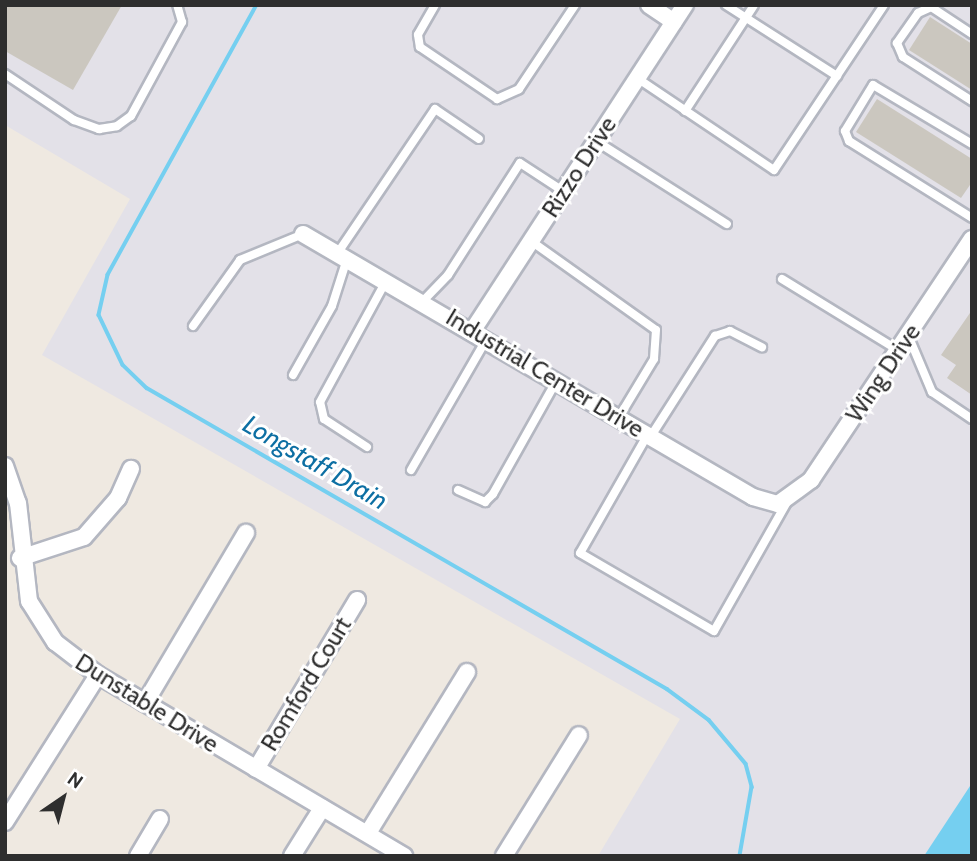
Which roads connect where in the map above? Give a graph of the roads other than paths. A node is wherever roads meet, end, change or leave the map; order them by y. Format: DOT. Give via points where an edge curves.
graph roads {
  1 [pos="177,5"];
  2 [pos="435,5"];
  3 [pos="575,5"];
  4 [pos="649,5"];
  5 [pos="685,5"];
  6 [pos="726,5"];
  7 [pos="754,5"];
  8 [pos="884,5"];
  9 [pos="746,18"];
  10 [pos="674,22"];
  11 [pos="972,34"];
  12 [pos="5,74"];
  13 [pos="837,76"];
  14 [pos="637,78"];
  15 [pos="972,101"];
  16 [pos="685,111"];
  17 [pos="480,139"];
  18 [pos="596,141"];
  19 [pos="972,144"];
  20 [pos="564,191"];
  21 [pos="972,218"];
  22 [pos="727,224"];
  23 [pos="303,234"];
  24 [pos="972,239"];
  25 [pos="531,241"];
  26 [pos="342,256"];
  27 [pos="782,279"];
  28 [pos="386,281"];
  29 [pos="423,302"];
  30 [pos="193,326"];
  31 [pos="480,334"];
  32 [pos="908,335"];
  33 [pos="762,347"];
  34 [pos="898,350"];
  35 [pos="293,375"];
  36 [pos="557,380"];
  37 [pos="619,417"];
  38 [pos="972,419"];
  39 [pos="649,435"];
  40 [pos="367,447"];
  41 [pos="5,466"];
  42 [pos="131,469"];
  43 [pos="411,470"];
  44 [pos="458,489"];
  45 [pos="787,502"];
  46 [pos="246,533"];
  47 [pos="20,558"];
  48 [pos="356,600"];
  49 [pos="467,672"];
  50 [pos="98,675"];
  51 [pos="145,703"];
  52 [pos="579,735"];
  53 [pos="256,769"];
  54 [pos="322,808"];
  55 [pos="160,820"];
  56 [pos="5,822"];
  57 [pos="368,833"];
  58 [pos="138,856"];
  59 [pos="292,856"];
  60 [pos="404,856"];
  61 [pos="504,856"];
  1 -- 12 [label="lane" via="182,22 131,116 117,126 99,130 74,120"];
  2 -- 3 [label="lane" via="418,34 420,47 497,99 519,89"];
  4 -- 10 [label="street"];
  5 -- 10 [label="street, Rizzo Drive"];
  6 -- 9 [label="lane"];
  7 -- 9 [label="lane"];
  8 -- 13 [label="lane"];
  9 -- 13 [label="lane"];
  9 -- 16 [label="lane"];
  10 -- 14 [label="street, Rizzo Drive"];
  11 -- 15 [label="lane" via="930,7 918,13 898,43 903,57"];
  13 -- 16 [label="lane" via="775,170"];
  14 -- 16 [label="lane"];
  14 -- 18 [label="street, Rizzo Drive"];
  17 -- 26 [label="lane" via="435,109"];
  18 -- 20 [label="street, Rizzo Drive"];
  18 -- 22 [label="lane"];
  19 -- 21 [label="lane" via="873,85 845,131 849,141"];
  20 -- 25 [label="street, Rizzo Drive"];
  20 -- 29 [label="lane" via="520,163 448,275"];
  23 -- 26 [label="street, Industrial Center Drive"];
  23 -- 30 [label="lane" via="240,260"];
  24 -- 32 [label="street, Wing Drive"];
  25 -- 31 [label="street, Rizzo Drive"];
  25 -- 37 [label="lane" via="656,330 654,359"];
  26 -- 28 [label="street, Industrial Center Drive"];
  26 -- 35 [label="lane" via="332,306"];
  27 -- 34 [label="lane"];
  28 -- 29 [label="street, Industrial Center Drive"];
  28 -- 40 [label="lane" via="320,402 324,419"];
  29 -- 31 [label="street, Industrial Center Drive"];
  31 -- 36 [label="street, Industrial Center Drive"];
  31 -- 43 [label="lane"];
  32 -- 34 [label="street, Wing Drive"];
  32 -- 38 [label="lane" via="932,392"];
  33 -- 39 [label="lane" via="730,331 715,336"];
  34 -- 45 [label="street, Wing Drive" via="811,480"];
  36 -- 37 [label="street, Industrial Center Drive"];
  36 -- 44 [label="lane" via="493,494 485,502"];
  37 -- 39 [label="street, Industrial Center Drive"];
  39 -- 45 [label="street, Industrial Center Drive" via="753,497"];
  39 -- 45 [label="lane" via="580,553 714,631"];
  41 -- 47 [label="street, Dunstable Drive" via="18,503"];
  42 -- 47 [label="street" via="118,498 84,537"];
  46 -- 51 [label="street"];
  47 -- 50 [label="street, Dunstable Drive" via="29,601 44,630"];
  48 -- 53 [label="street, Romford Court"];
  49 -- 57 [label="street"];
  50 -- 51 [label="street, Dunstable Drive"];
  50 -- 56 [label="street"];
  51 -- 53 [label="street, Dunstable Drive"];
  52 -- 61 [label="street"];
  53 -- 54 [label="street, Dunstable Drive"];
  54 -- 57 [label="street, Dunstable Drive"];
  54 -- 59 [label="street"];
  55 -- 58 [label="street"];
  57 -- 60 [label="street, Dunstable Drive"];
}
